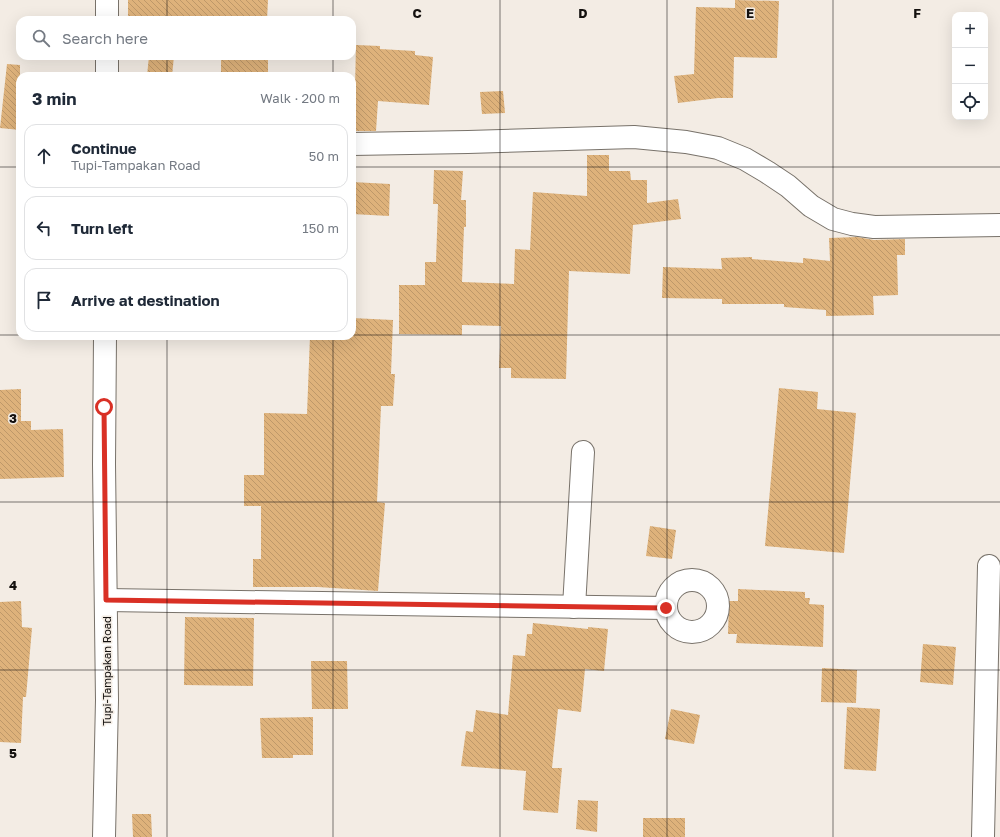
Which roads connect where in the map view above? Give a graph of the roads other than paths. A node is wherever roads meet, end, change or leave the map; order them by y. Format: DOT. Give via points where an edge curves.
graph roads {
  1 [pos="107,0"];
  2 [pos="107,16"];
  3 [pos="107,60"];
  4 [pos="107,72"];
  5 [pos="356,144"];
  6 [pos="1000,225"];
  7 [pos="105,340"];
  8 [pos="583,452"];
  9 [pos="989,566"];
  10 [pos="106,600"];
  11 [pos="574,607"];
  12 [pos="666,608"];
  13 [pos="104,837"];
  14 [pos="983,837"];
  1 -- 2 [label="street"];
  3 -- 4 [label="street"];
  5 -- 6 [label="street" via="634,137 686,142 718,148 745,159 768,172 811,206 833,219 874,227"];
  7 -- 10 [label="street, Tupi-Tampakan Road"];
  8 -- 11 [label="street"];
  9 -- 14 [label="street"];
  10 -- 11 [label="street"];
  10 -- 13 [label="street, Tupi-Tampakan Road"];
  11 -- 12 [label="street"];
}
